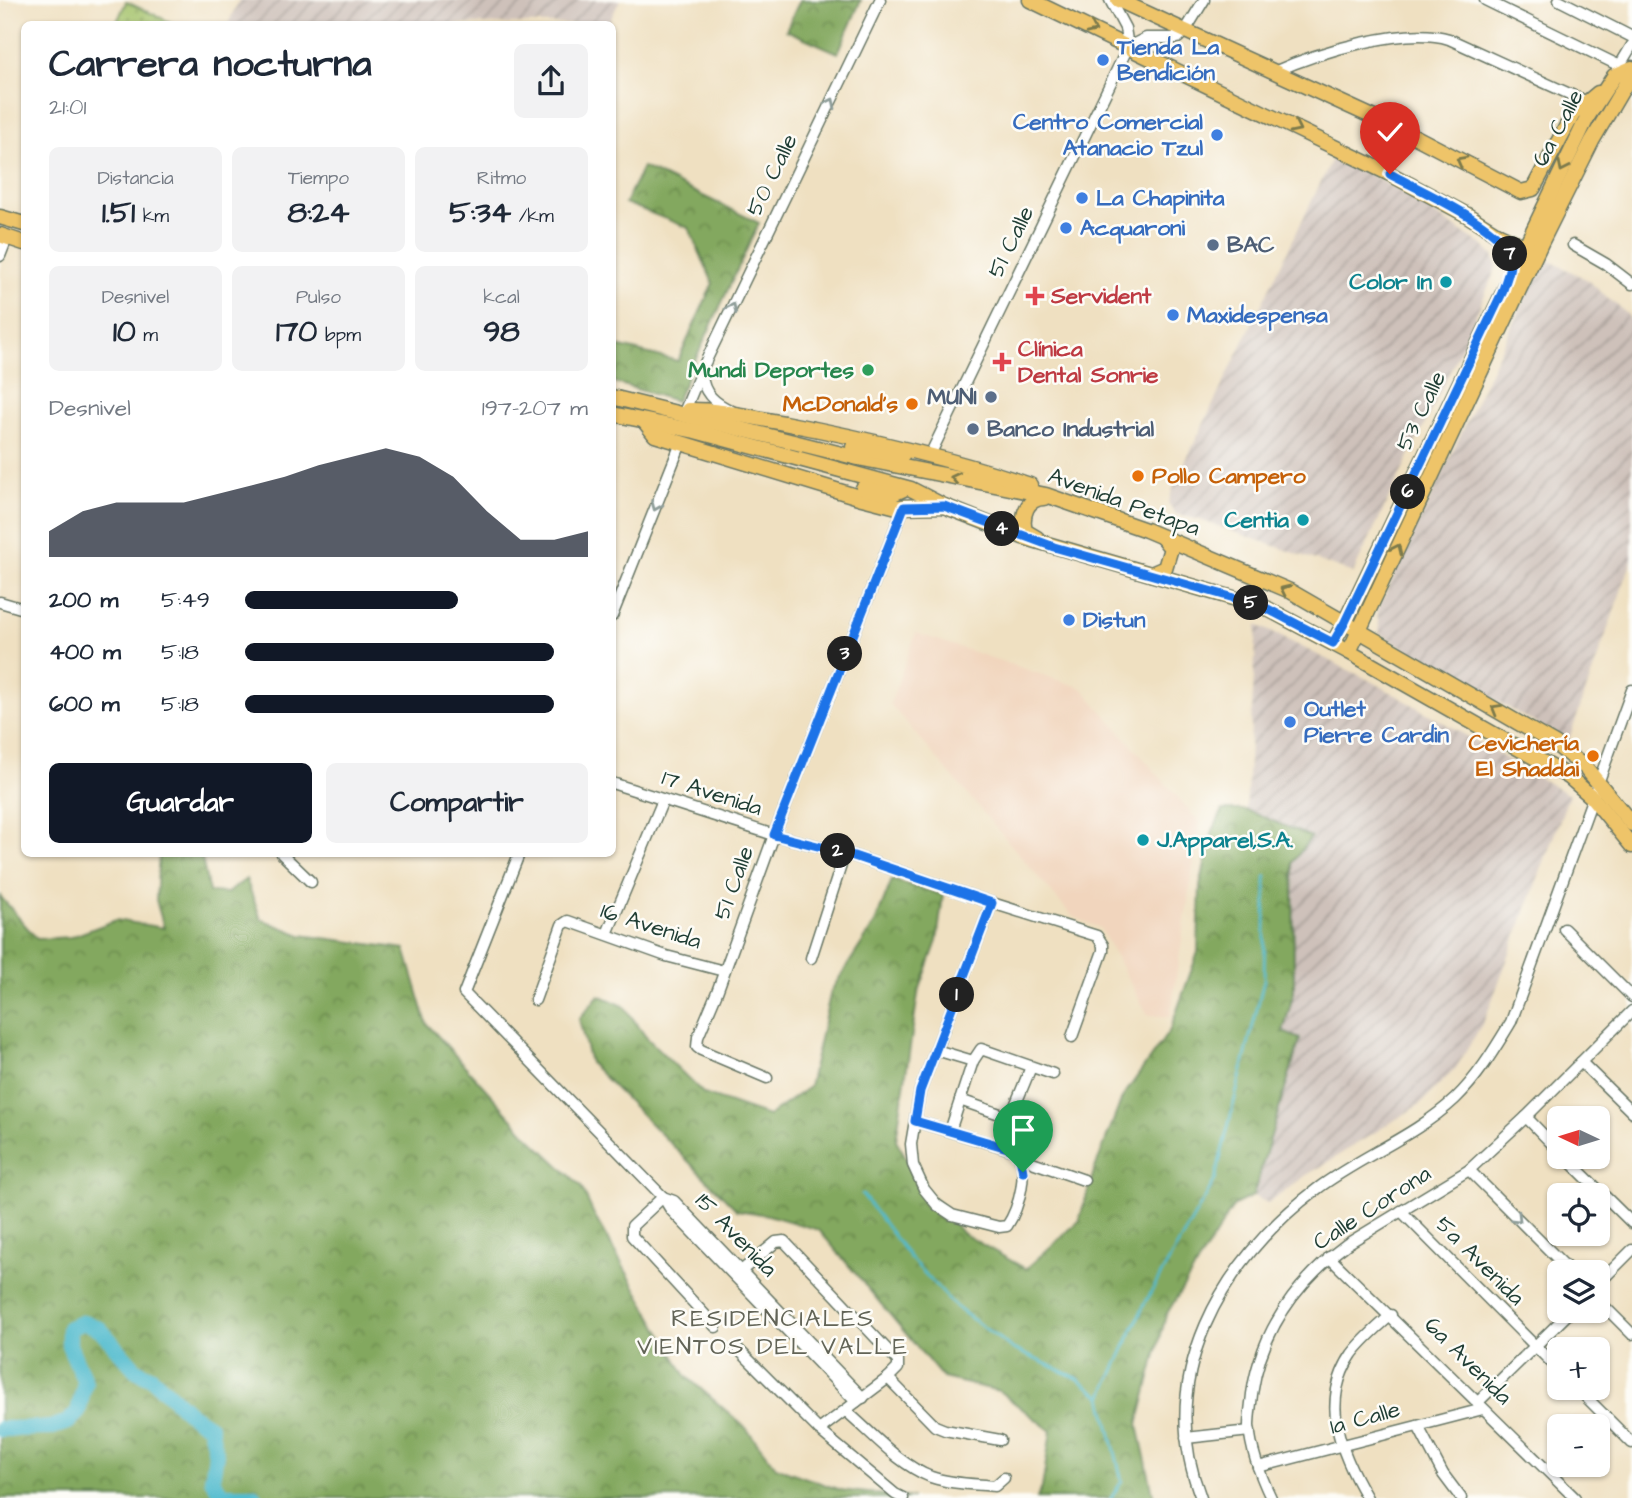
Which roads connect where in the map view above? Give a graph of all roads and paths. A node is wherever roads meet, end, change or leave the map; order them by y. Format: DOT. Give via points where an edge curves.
graph roads {
  1 [pos="880,0"];
  2 [pos="1030,0"];
  3 [pos="1110,0"];
  4 [pos="1118,0"];
  5 [pos="1204,0"];
  6 [pos="1485,0"];
  7 [pos="1559,0"];
  8 [pos="1581,5"];
  9 [pos="1185,31"];
  10 [pos="1632,37"];
  11 [pos="1632,45"];
  12 [pos="1128,47"];
  13 [pos="1274,72"];
  14 [pos="1621,74"];
  15 [pos="1632,90"];
  16 [pos="1587,102"];
  17 [pos="1591,141"];
  18 [pos="0,217"];
  19 [pos="21,222"];
  20 [pos="1544,222"];
  21 [pos="1499,235"];
  22 [pos="4,237"];
  23 [pos="21,242"];
  24 [pos="1533,244"];
  25 [pos="1573,245"];
  26 [pos="0,256"];
  27 [pos="1632,284"];
  28 [pos="1502,293"];
  29 [pos="702,369"];
  30 [pos="616,398"];
  31 [pos="685,410"];
  32 [pos="666,412"];
  33 [pos="616,415"];
  34 [pos="740,415"];
  35 [pos="644,421"];
  36 [pos="681,443"];
  37 [pos="930,455"];
  38 [pos="910,465"];
  39 [pos="904,489"];
  40 [pos="1046,495"];
  41 [pos="1066,501"];
  42 [pos="944,506"];
  43 [pos="904,507"];
  44 [pos="1162,537"];
  45 [pos="1054,547"];
  46 [pos="1151,574"];
  47 [pos="0,602"];
  48 [pos="616,606"];
  49 [pos="21,608"];
  50 [pos="1345,622"];
  51 [pos="1360,630"];
  52 [pos="1333,643"];
  53 [pos="1349,652"];
  54 [pos="1632,690"];
  55 [pos="1598,781"];
  56 [pos="616,784"];
  57 [pos="1592,797"];
  58 [pos="663,800"];
  59 [pos="1632,824"];
  60 [pos="774,835"];
  61 [pos="1632,846"];
  62 [pos="845,853"];
  63 [pos="285,857"];
  64 [pos="518,857"];
  65 [pos="311,882"];
  66 [pos="992,903"];
  67 [pos="1564,929"];
  68 [pos="607,934"];
  69 [pos="811,958"];
  70 [pos="724,971"];
  71 [pos="1632,997"];
  72 [pos="535,1000"];
  73 [pos="1632,1011"];
  74 [pos="1072,1037"];
  75 [pos="936,1050"];
  76 [pos="973,1061"];
  77 [pos="1581,1062"];
  78 [pos="1031,1067"];
  79 [pos="1053,1074"];
  80 [pos="767,1079"];
  81 [pos="960,1100"];
  82 [pos="1632,1112"];
  83 [pos="1526,1117"];
  84 [pos="1010,1118"];
  85 [pos="915,1121"];
  86 [pos="1031,1125"];
  87 [pos="950,1130"];
  88 [pos="1547,1139"];
  89 [pos="1016,1152"];
  90 [pos="1578,1169"];
  91 [pos="1469,1170"];
  92 [pos="1084,1180"];
  93 [pos="663,1197"];
  94 [pos="1401,1211"];
  95 [pos="1632,1223"];
  96 [pos="1632,1250"];
  97 [pos="1329,1257"];
  98 [pos="1559,1260"];
  99 [pos="1610,1272"];
  100 [pos="738,1273"];
  101 [pos="1610,1312"];
  102 [pos="1391,1315"];
  103 [pos="1559,1323"];
  104 [pos="716,1327"];
  105 [pos="1632,1334"];
  106 [pos="1536,1346"];
  107 [pos="737,1348"];
  108 [pos="1547,1357"];
  109 [pos="888,1378"];
  110 [pos="859,1400"];
  111 [pos="1589,1400"];
  112 [pos="1480,1406"];
  113 [pos="846,1410"];
  114 [pos="1418,1426"];
  115 [pos="820,1430"];
  116 [pos="1250,1431"];
  117 [pos="1186,1438"];
  118 [pos="1000,1440"];
  119 [pos="1632,1443"];
  120 [pos="1341,1446"];
  121 [pos="1258,1467"];
  122 [pos="1004,1478"];
  123 [pos="903,1498"];
  124 [pos="1201,1498"];
  125 [pos="1271,1498"];
  126 [pos="1367,1498"];
  127 [pos="1461,1498"];
  128 [pos="1575,1498"];
  29 -- 1 [label="street, 50 Calle, one-way"];
  2 -- 12 [label="main road, one-way"];
  3 -- 12 [label="street" via="1125,28"];
  4 -- 9 [label="main road"];
  5 -- 9 [label="street"];
  6 -- 14 [label="street"];
  7 -- 8 [label="street"];
  8 -- 10 [label="street"];
  9 -- 12 [label="street" via="1178,38 1146,38"];
  9 -- 13 [label="main road"];
  11 -- 14 [label="street, 6a Calle"];
  12 -- 21 [label="main road, one-way" via="1390,174"];
  12 -- 37 [label="street, 51 Calle"];
  13 -- 16 [label="street" via="1356,45 1428,34 1449,39"];
  16 -- 13 [label="main road, one-way" via="1573,114 1537,184 1521,192 1410,134"];
  14 -- 16 [label="main road"];
  14 -- 17 [label="main road, 6a Calle"];
  14 -- 20 [label="main road, 6a Calle, one-way" via="1588,116"];
  15 -- 17 [label="main road" via="1606,131"];
  17 -- 20 [label="main road, 6a Calle"];
  18 -- 19 [label="main road"];
  20 -- 24 [label="main road, 6a Calle"];
  21 -- 24 [label="main road"];
  21 -- 28 [label="main road" via="1510,255"];
  22 -- 23 [label="main road"];
  22 -- 26 [label="street"];
  24 -- 28 [label="main road, 53 Calle"];
  51 -- 24 [label="main road, 53 Calle, one-way"];
  25 -- 27 [label="street"];
  28 -- 50 [label="main road, 53 Calle"];
  29 -- 31 [label="street, 50 Calle"];
  29 -- 34 [label="street" via="707,394"];
  30 -- 32 [label="main road, Avenida Petapa"];
  31 -- 32 [label="main road"];
  31 -- 34 [label="main road"];
  31 -- 38 [label="main road" via="900,456"];
  40 -- 32 [label="main road, Avenida Petapa, one-way" via="858,458"];
  33 -- 35 [label="main road"];
  34 -- 37 [label="main road"];
  35 -- 36 [label="main road" via="655,435"];
  35 -- 39 [label="main road" via="693,440 848,484 891,495"];
  35 -- 42 [label="main road" via="911,489"];
  36 -- 43 [label="main road"];
  36 -- 48 [label="street, one-way"];
  37 -- 40 [label="main road" via="1026,484"];
  40 -- 41 [label="main road, Avenida Petapa"];
  41 -- 44 [label="main road, Avenida Petapa"];
  41 -- 45 [label="main road" via="1035,498 1024,513 1026,531"];
  42 -- 43 [label="main road"];
  42 -- 45 [label="main road"];
  43 -- 60 [label="street, 51 Calle"];
  44 -- 46 [label="main road" via="1171,548 1169,559 1165,568"];
  50 -- 44 [label="main road, Avenida Petapa, one-way" via="1290,592"];
  45 -- 46 [label="main road"];
  46 -- 52 [label="main road" via="1245,601"];
  47 -- 49 [label="street"];
  50 -- 51 [label="main road, Avenida Petapa"];
  50 -- 52 [label="main road, 53 Calle"];
  51 -- 53 [label="main road, 53 Calle"];
  55 -- 51 [label="main road, Avenida Petapa, one-way" via="1555,744"];
  52 -- 53 [label="main road"];
  53 -- 57 [label="main road" via="1536,757"];
  54 -- 55 [label="street"];
  55 -- 57 [label="street"];
  55 -- 59 [label="main road, Avenida Petapa"];
  56 -- 58 [label="street, 17 Avenida"];
  57 -- 61 [label="main road"];
  57 -- 117 [label="street" via="1511,1023 1481,1071 1424,1124 1317,1189 1258,1241 1214,1303 1199,1338 1187,1401"];
  58 -- 60 [label="street, 17 Avenida"];
  58 -- 68 [label="street"];
  60 -- 62 [label="street, 17 Avenida"];
  60 -- 70 [label="street, 51 Calle"];
  62 -- 66 [label="street, 17 Avenida"];
  62 -- 69 [label="street"];
  63 -- 65 [label="street"];
  64 -- 93 [label="street, 15 Avenida" via="464,993"];
  66 -- 74 [label="street, 17 Avenida" via="1101,940 1102,951"];
  66 -- 75 [label="street"];
  67 -- 71 [label="street"];
  68 -- 70 [label="street, 16 Avenida"];
  68 -- 72 [label="street, 16 Avenida" via="565,922"];
  70 -- 80 [label="street, 51 Calle" via="697,1047"];
  73 -- 77 [label="street, Calle Corona"];
  75 -- 76 [label="street"];
  75 -- 85 [label="street" via="920,1091"];
  76 -- 78 [label="street" via="981,1049"];
  76 -- 81 [label="street"];
  77 -- 82 [label="street"];
  77 -- 83 [label="street, Calle Corona"];
  78 -- 79 [label="street"];
  78 -- 84 [label="street"];
  81 -- 84 [label="street"];
  81 -- 87 [label="street"];
  83 -- 88 [label="street"];
  83 -- 91 [label="street, Calle Corona"];
  84 -- 86 [label="street"];
  85 -- 87 [label="street"];
  85 -- 89 [label="street" via="913,1165 924,1189 952,1215 1005,1227 1009,1224 1023,1172"];
  87 -- 89 [label="street"];
  89 -- 92 [label="street"];
  90 -- 95 [label="street"];
  91 -- 94 [label="street, Calle Corona"];
  91 -- 98 [label="street, one-way"];
  93 -- 100 [label="street, 15 Avenida" via="674,1201"];
  93 -- 104 [label="street" via="632,1226 632,1236"];
  94 -- 97 [label="street, Calle Corona"];
  94 -- 106 [label="street, 5a Avenida"];
  96 -- 99 [label="street"];
  97 -- 102 [label="street, 6a Avenida"];
  97 -- 116 [label="street, Calle Corona" via="1292,1296 1270,1332 1256,1374"];
  100 -- 109 [label="street" via="776,1242 784,1241 898,1361 898,1368"];
  100 -- 110 [label="street, 15 Avenida"];
  101 -- 105 [label="street"];
  102 -- 112 [label="street, 6a Avenida"];
  102 -- 120 [label="street" via="1364,1340 1344,1370 1335,1405"];
  103 -- 106 [label="street, 1a Calle"];
  106 -- 108 [label="street, 5a Avenida"];
  106 -- 112 [label="street, 1a Calle"];
  107 -- 115 [label="street"];
  109 -- 110 [label="street"];
  109 -- 118 [label="street" via="935,1426"];
  110 -- 113 [label="street"];
  111 -- 119 [label="street"];
  112 -- 114 [label="street, 1a Calle"];
  112 -- 128 [label="street, 6a Avenida"];
  113 -- 115 [label="street"];
  113 -- 122 [label="street" via="913,1469 933,1478 995,1486"];
  114 -- 120 [label="street, 1a Calle"];
  114 -- 127 [label="street"];
  115 -- 123 [label="street"];
  116 -- 117 [label="street"];
  116 -- 121 [label="street, Calle Corona"];
  117 -- 124 [label="street"];
  120 -- 121 [label="street, 1a Calle"];
  120 -- 126 [label="street"];
  121 -- 125 [label="street, Calle Corona"];
}
